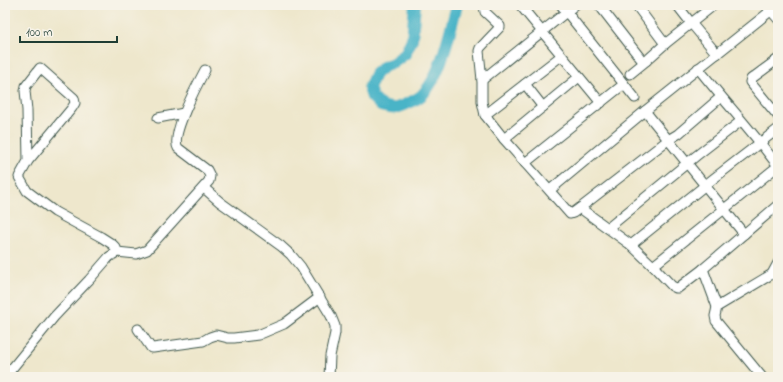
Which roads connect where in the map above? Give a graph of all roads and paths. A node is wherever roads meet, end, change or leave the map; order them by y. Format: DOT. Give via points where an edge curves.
graph roads {
  1 [pos="484,5"];
  2 [pos="520,5"];
  3 [pos="575,5"];
  4 [pos="599,5"];
  5 [pos="636,5"];
  6 [pos="677,5"];
  7 [pos="714,5"];
  8 [pos="772,7"];
  9 [pos="564,8"];
  10 [pos="778,19"];
  11 [pos="691,23"];
  12 [pos="542,31"];
  13 [pos="665,44"];
  14 [pos="717,54"];
  15 [pos="561,56"];
  16 [pos="778,59"];
  17 [pos="646,61"];
  18 [pos="698,68"];
  19 [pos="204,70"];
  20 [pos="630,74"];
  21 [pos="579,77"];
  22 [pos="482,80"];
  23 [pos="525,84"];
  24 [pos="624,84"];
  25 [pos="721,96"];
  26 [pos="635,98"];
  27 [pos="600,103"];
  28 [pos="543,107"];
  29 [pos="645,111"];
  30 [pos="184,113"];
  31 [pos="485,114"];
  32 [pos="778,116"];
  33 [pos="158,118"];
  34 [pos="741,121"];
  35 [pos="778,128"];
  36 [pos="504,139"];
  37 [pos="668,140"];
  38 [pos="760,142"];
  39 [pos="28,161"];
  40 [pos="525,163"];
  41 [pos="687,163"];
  42 [pos="778,166"];
  43 [pos="706,185"];
  44 [pos="204,188"];
  45 [pos="550,190"];
  46 [pos="778,205"];
  47 [pos="580,208"];
  48 [pos="724,209"];
  49 [pos="608,228"];
  50 [pos="744,234"];
  51 [pos="631,245"];
  52 [pos="117,252"];
  53 [pos="778,263"];
  54 [pos="653,266"];
  55 [pos="703,269"];
  56 [pos="320,298"];
  57 [pos="717,307"];
  58 [pos="138,329"];
  59 [pos="5,376"];
  60 [pos="329,377"];
  61 [pos="762,377"];
  1 -- 22 [label="street" via="485,12 500,27 480,48"];
  2 -- 12 [label="street"];
  3 -- 9 [label="street"];
  4 -- 17 [label="street" via="641,59"];
  5 -- 13 [label="street"];
  6 -- 11 [label="street"];
  7 -- 11 [label="street"];
  8 -- 10 [label="street"];
  8 -- 14 [label="street"];
  9 -- 12 [label="street"];
  9 -- 24 [label="street"];
  11 -- 13 [label="street"];
  11 -- 14 [label="street"];
  12 -- 15 [label="street"];
  12 -- 22 [label="street"];
  13 -- 17 [label="street"];
  14 -- 18 [label="street"];
  15 -- 21 [label="street"];
  15 -- 23 [label="street"];
  16 -- 32 [label="street" via="750,82"];
  17 -- 20 [label="street"];
  18 -- 25 [label="street"];
  18 -- 29 [label="street"];
  19 -- 30 [label="street"];
  21 -- 27 [label="street"];
  21 -- 28 [label="street"];
  22 -- 31 [label="street"];
  23 -- 28 [label="street"];
  23 -- 31 [label="street"];
  24 -- 26 [label="street"];
  24 -- 27 [label="street"];
  25 -- 34 [label="street"];
  25 -- 37 [label="street"];
  27 -- 40 [label="street"];
  28 -- 36 [label="street"];
  29 -- 37 [label="street"];
  29 -- 45 [label="street"];
  30 -- 33 [label="street"];
  30 -- 44 [label="street" via="176,145 209,173 209,181"];
  31 -- 36 [label="street"];
  34 -- 38 [label="street"];
  34 -- 41 [label="street"];
  35 -- 38 [label="street"];
  36 -- 40 [label="street"];
  37 -- 41 [label="street"];
  37 -- 47 [label="street"];
  38 -- 42 [label="street"];
  38 -- 43 [label="street"];
  39 -- 39 [label="street" via="75,103 74,98 40,68 25,91"];
  39 -- 52 [label="street" via="18,177 27,191 55,212 112,244"];
  40 -- 45 [label="street"];
  41 -- 43 [label="street"];
  41 -- 49 [label="street"];
  42 -- 48 [label="street"];
  43 -- 48 [label="street"];
  43 -- 51 [label="street"];
  44 -- 52 [label="street" via="147,250 136,254"];
  44 -- 56 [label="street" via="291,255"];
  45 -- 47 [label="street" via="569,213 572,214"];
  46 -- 50 [label="street"];
  47 -- 49 [label="street"];
  48 -- 50 [label="street"];
  48 -- 54 [label="street"];
  49 -- 51 [label="street"];
  50 -- 55 [label="street"];
  51 -- 54 [label="street"];
  52 -- 59 [label="street" via="108,257"];
  53 -- 57 [label="street" via="772,274"];
  54 -- 55 [label="street" via="676,288"];
  55 -- 57 [label="street"];
  56 -- 58 [label="street" via="284,324 258,334 234,338 216,335 203,341 151,348"];
  56 -- 60 [label="street" via="335,326"];
  57 -- 61 [label="street" via="716,321"];
}
